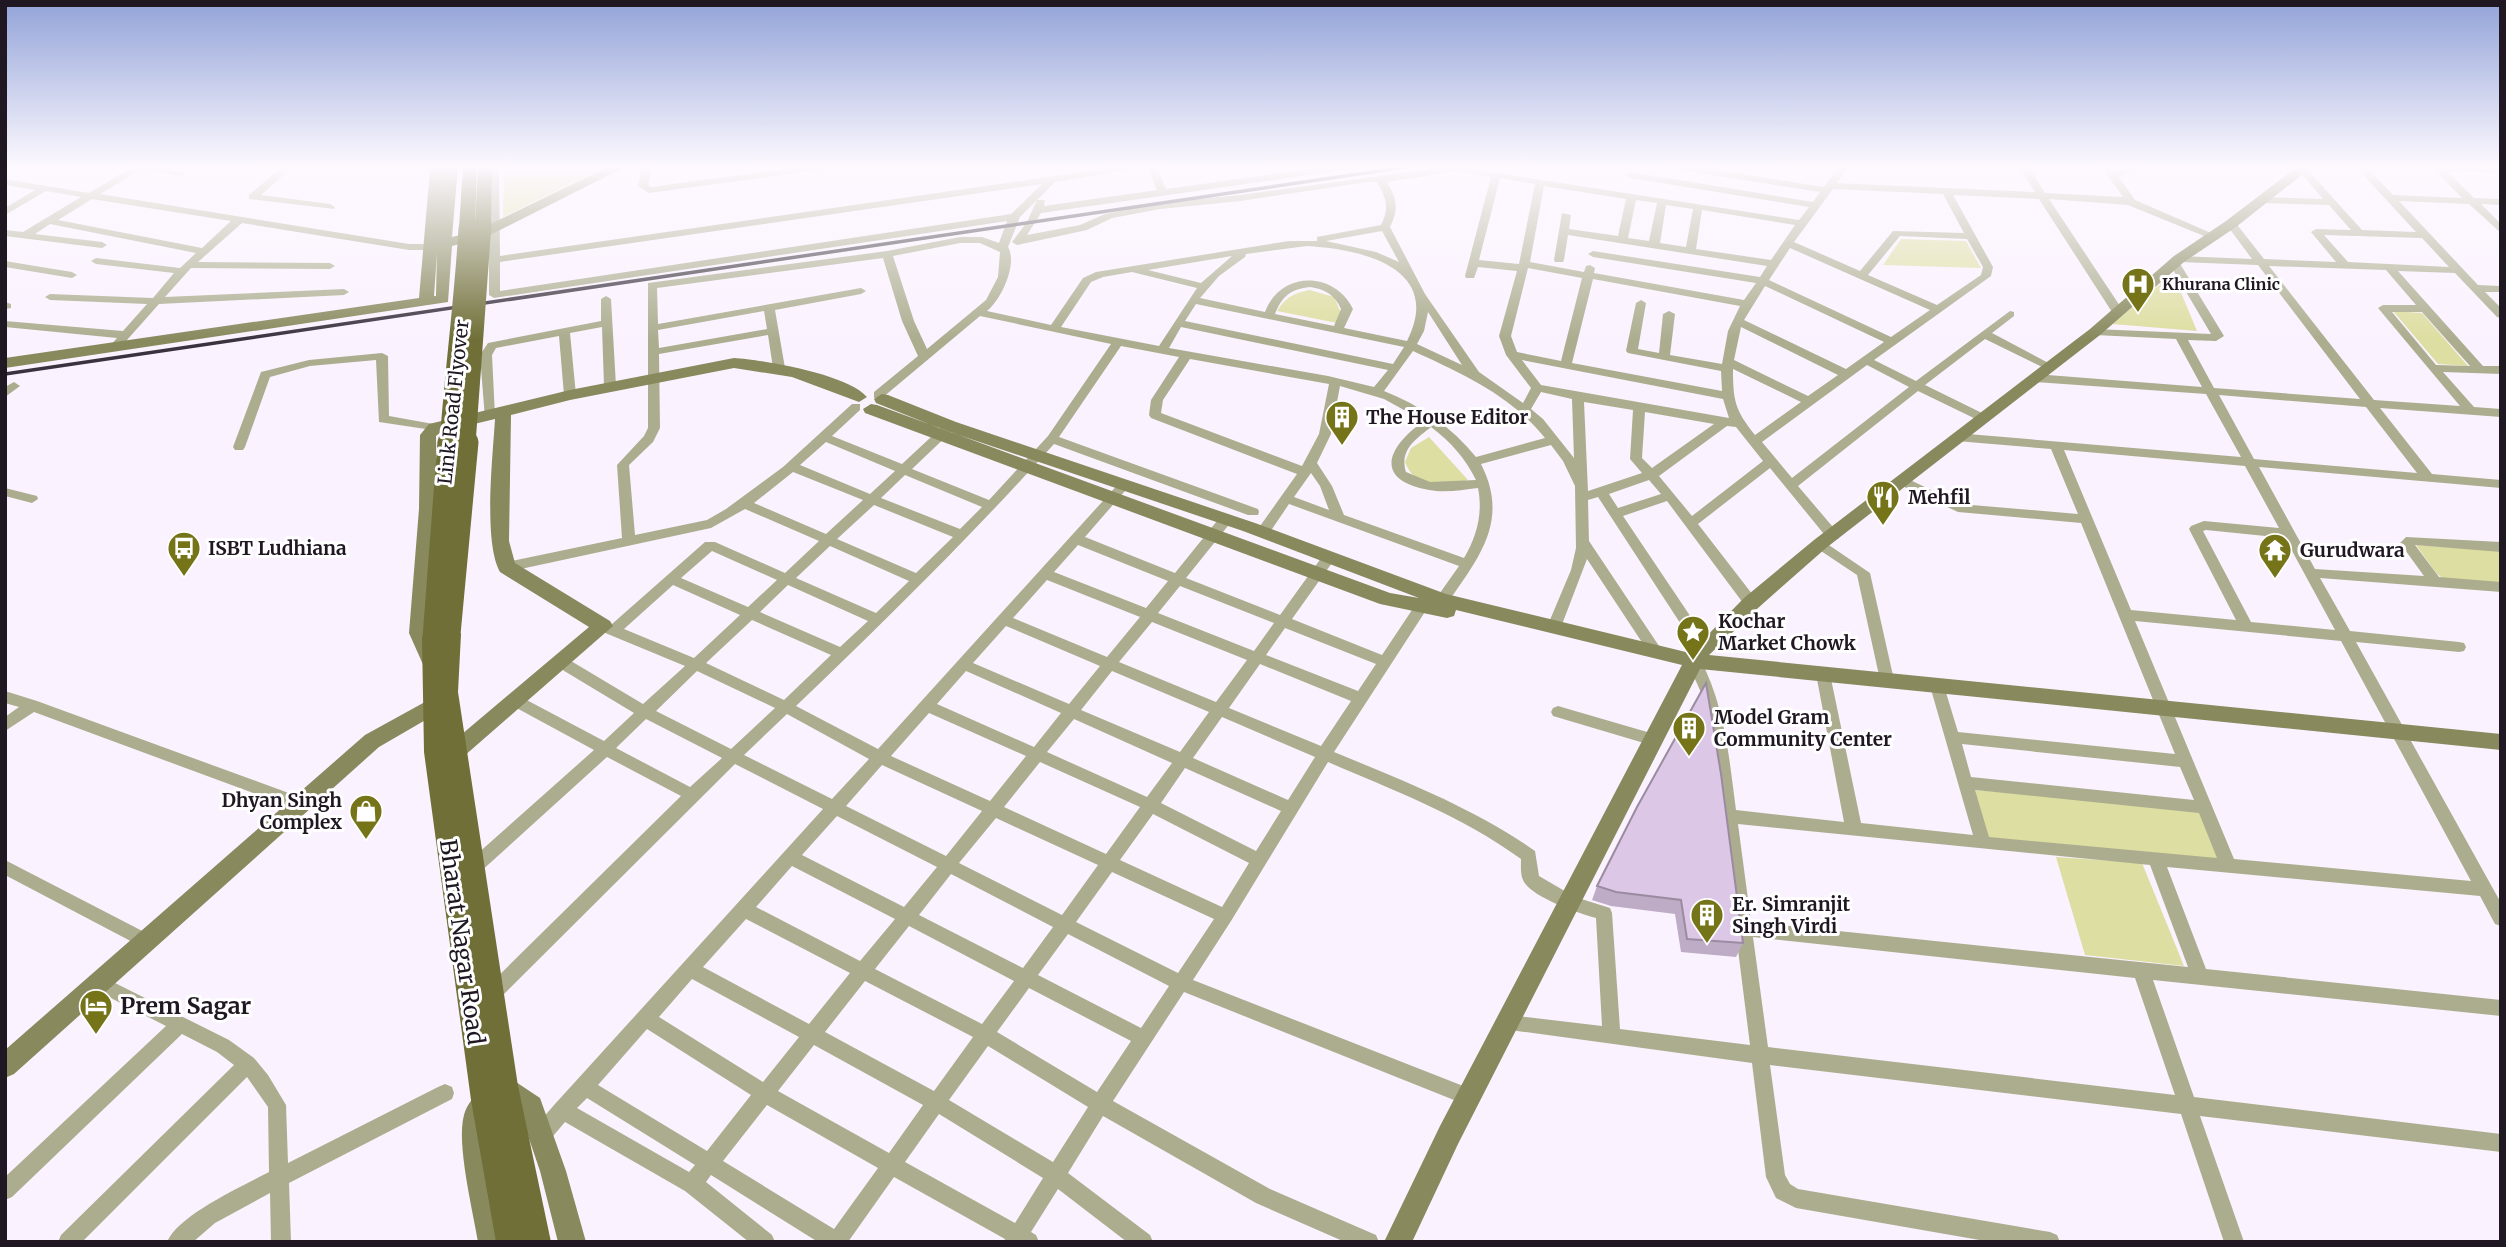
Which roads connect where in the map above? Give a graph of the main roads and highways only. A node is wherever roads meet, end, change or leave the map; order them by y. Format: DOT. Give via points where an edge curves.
graph roads {
  1 [pos="467,224"];
  2 [pos="483,224"];
  3 [pos="442,636"];
  4 [pos="497,1102"];
  5 [pos="511,1242"];
  6 [pos="536,1242"];
  1 -- 3 [label="main road, Link Road Flyover, bridge" via="453,371"];
  2 -- 3 [label="main road, Link Road Flyover, bridge" via="463,521"];
  3 -- 4 [label="main road, Bharat Nagar Road" via="491,995"];
  3 -- 4 [label="main road, Bharat Nagar Road" via="432,664 435,752"];
  4 -- 5 [label="main road"];
  4 -- 6 [label="main road"];
}
